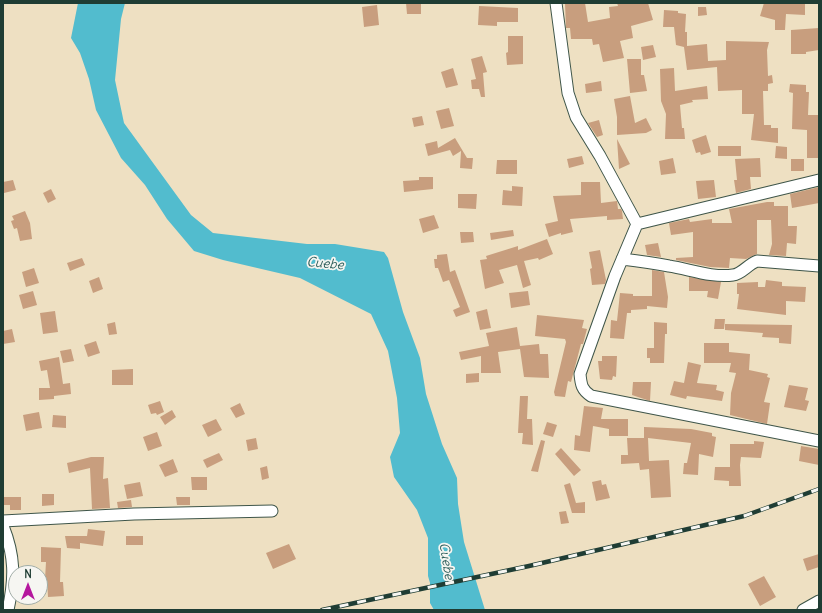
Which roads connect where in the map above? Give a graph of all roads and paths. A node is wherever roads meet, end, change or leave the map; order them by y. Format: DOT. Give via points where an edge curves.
graph roads {
  1 [pos="556,3"];
  2 [pos="819,180"];
  3 [pos="637,224"];
  4 [pos="622,259"];
  5 [pos="819,266"];
  6 [pos="819,441"];
  7 [pos="272,511"];
  8 [pos="3,521"];
  9 [pos="3,526"];
  10 [pos="819,601"];
  11 [pos="8,610"];
  12 [pos="803,610"];
  1 -- 3 [label="street" via="567,87 576,116"];
  2 -- 3 [label="street"];
  3 -- 4 [label="street"];
  4 -- 5 [label="street" via="702,273 733,275 757,261"];
  4 -- 6 [label="street" via="580,374 580,384 584,391 592,396"];
  7 -- 8 [label="street" via="134,514"];
  9 -- 11 [label="street" via="10,544 13,564 13,588"];
  10 -- 12 [label="street"];
}
